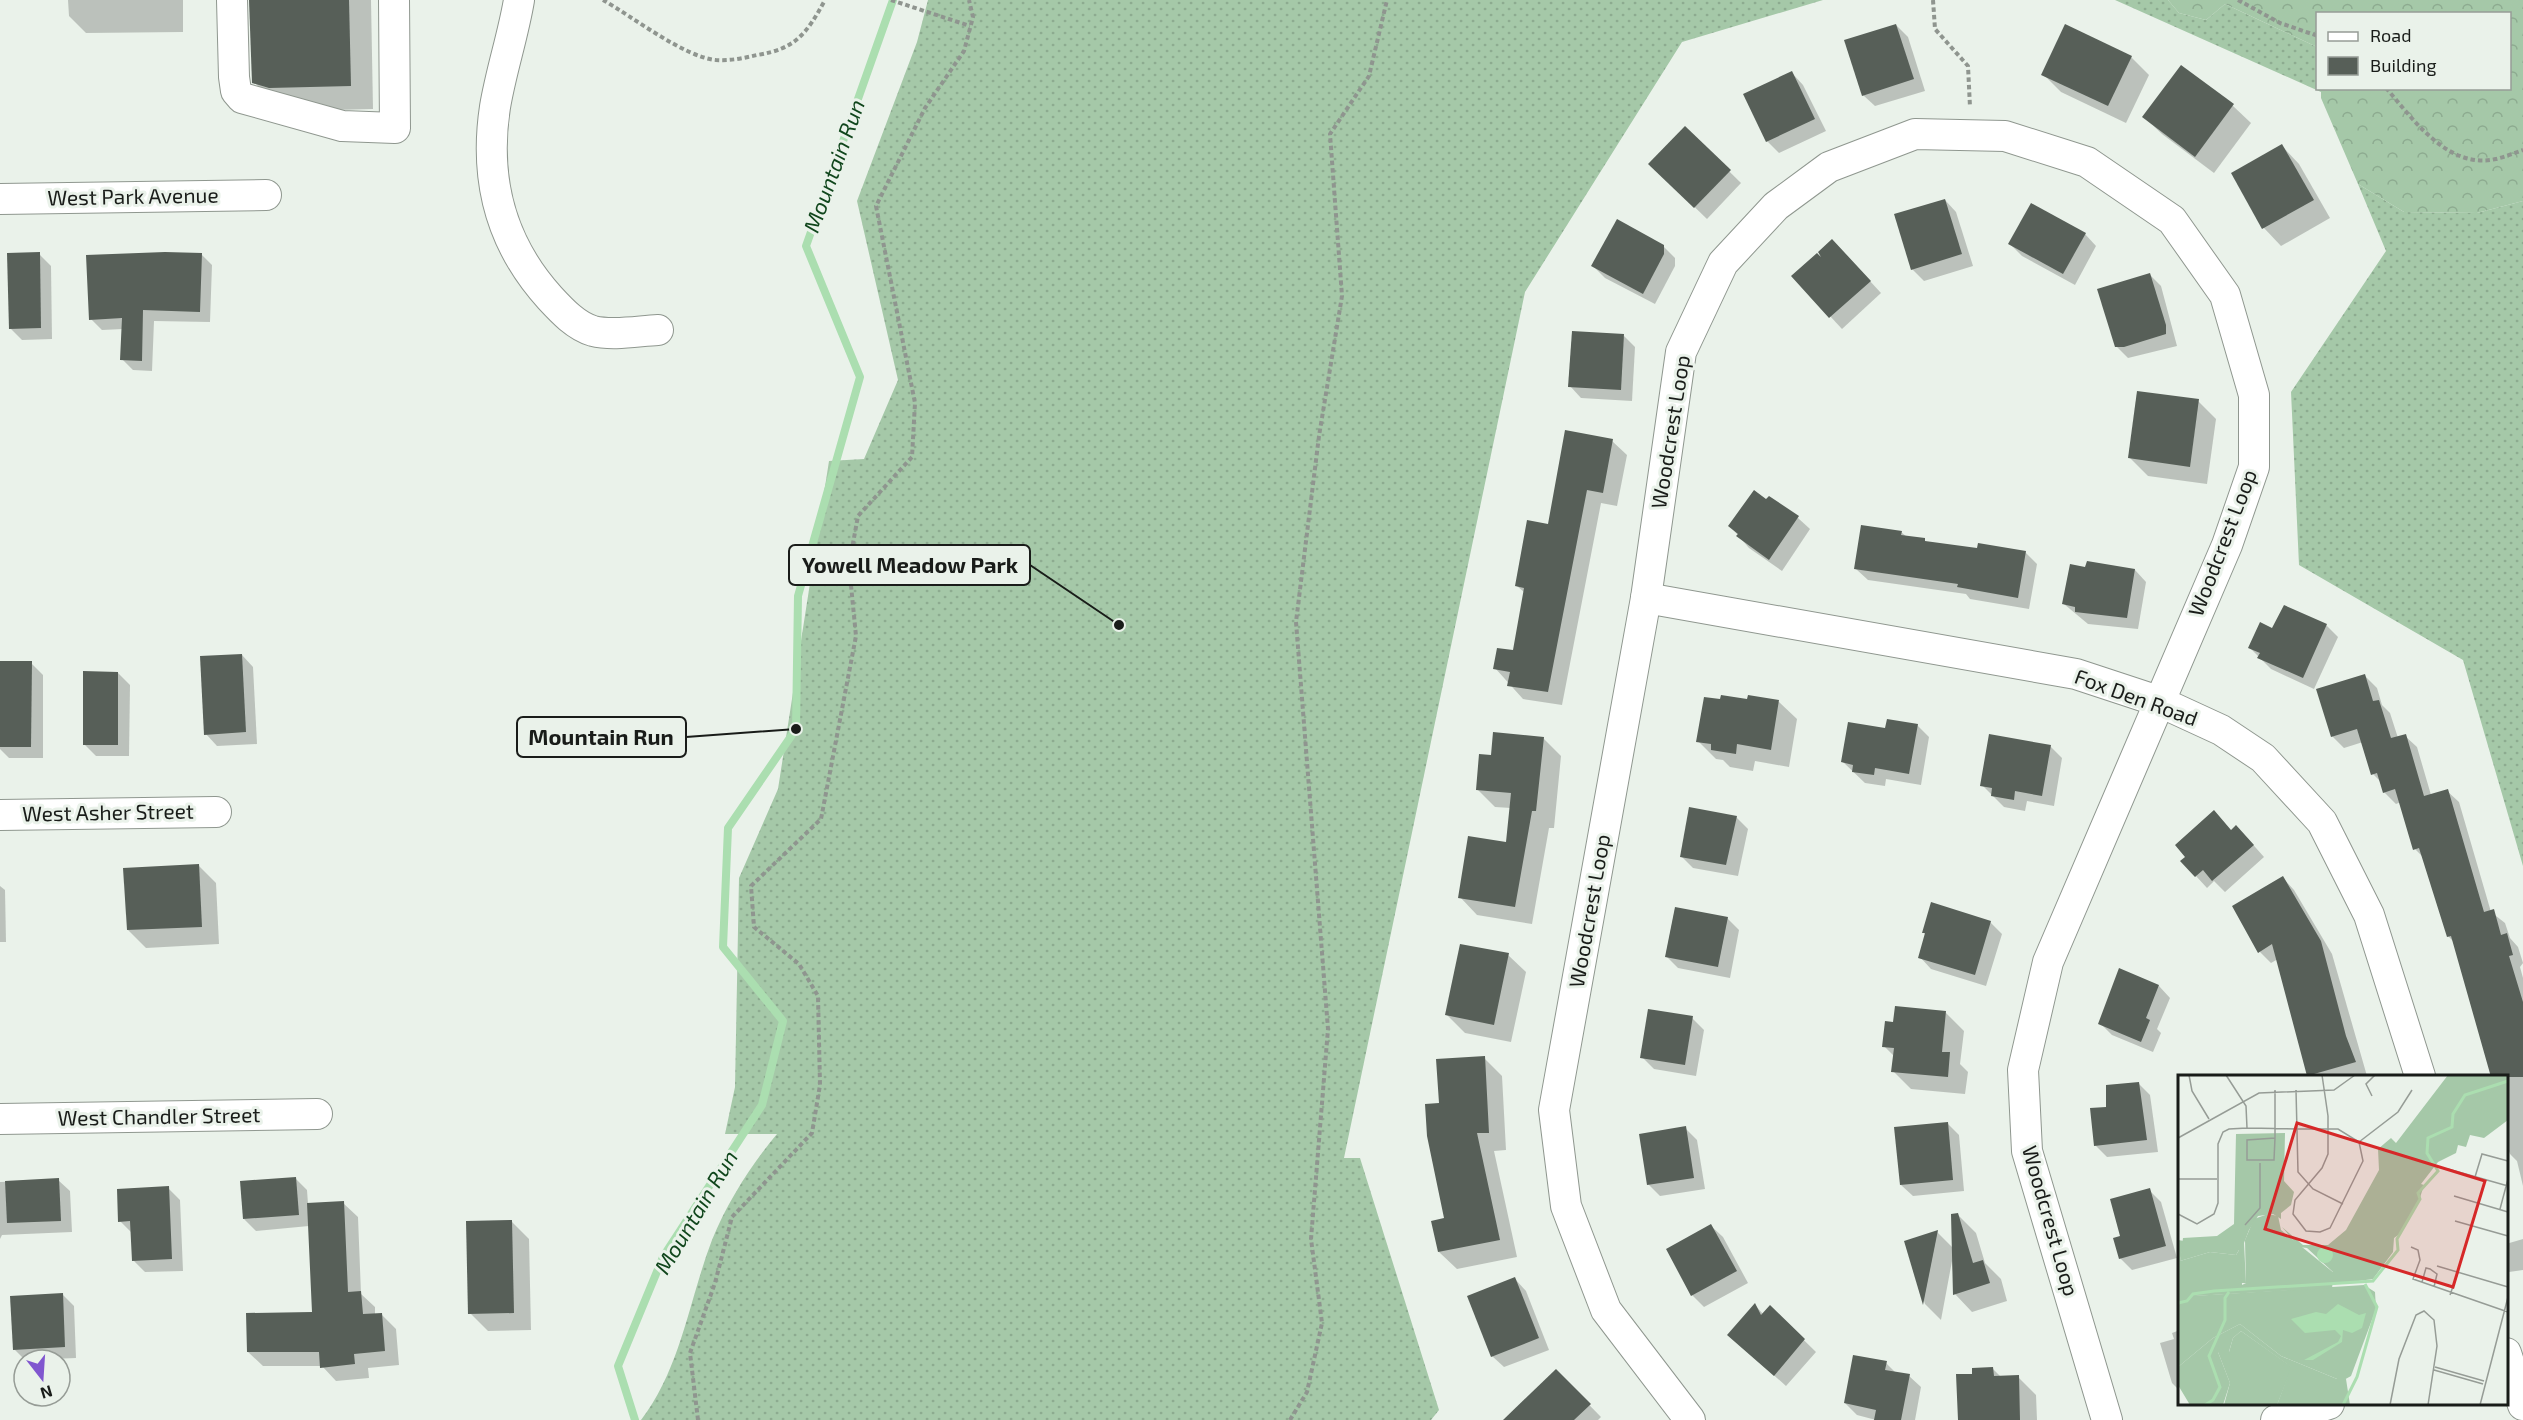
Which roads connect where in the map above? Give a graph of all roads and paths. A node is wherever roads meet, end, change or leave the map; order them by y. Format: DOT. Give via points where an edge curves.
graph roads {
  1 [pos="232,0"];
  2 [pos="394,0"];
  3 [pos="519,0"];
  4 [pos="603,0"];
  5 [pos="825,0"];
  6 [pos="891,0"];
  7 [pos="969,0"];
  8 [pos="1387,0"];
  9 [pos="1933,0"];
  10 [pos="2238,0"];
  11 [pos="970,26"];
  12 [pos="2316,35"];
  13 [pos="2388,90"];
  14 [pos="1970,135"];
  15 [pos="2523,150"];
  16 [pos="266,195"];
  17 [pos="0,199"];
  18 [pos="658,330"];
  19 [pos="1646,598"];
  20 [pos="2158,701"];
  21 [pos="216,812"];
  22 [pos="0,815"];
  23 [pos="2419,1075"];
  24 [pos="317,1114"];
  25 [pos="0,1119"];
  26 [pos="2523,1344"];
  27 [pos="2508,1348"];
  28 [pos="2508,1359"];
  29 [pos="2326,1405"];
  30 [pos="2523,1405"];
  31 [pos="698,1420"];
  32 [pos="1290,1420"];
  33 [pos="1690,1420"];
  34 [pos="2107,1420"];
  35 [pos="2276,1420"];
  1 -- 2 [label="street" via="234,77 236,91 242,98 342,126 396,128"];
  3 -- 18 [label="street" via="495,109 493,156 498,208 515,251 537,284 567,316 593,331"];
  4 -- 5 [label="path" via="687,51 716,60 766,54 795,43"];
  6 -- 11 [label="path"];
  7 -- 11 [label="path" via="973,17"];
  8 -- 32 [label="path" via="1369,76 1330,134 1342,296 1319,436 1296,622 1328,1029 1311,1239 1322,1323 1306,1392"];
  9 -- 14 [label="path" via="1935,28 1968,66"];
  10 -- 12 [label="path" via="2280,23"];
  11 -- 31 [label="path" via="964,51 926,108 876,206 915,403 912,457 858,516 849,565 856,636 821,819 751,886 753,927 799,963 818,996 820,1085 812,1133 732,1217 715,1283 690,1353"];
  13 -- 15 [label="path" via="2440,146 2470,159 2495,160"];
  14 -- 19 [label="street, Woodcrest Loop" via="1915,134 1829,167 1776,206 1723,263 1681,351"];
  14 -- 20 [label="street, Woodcrest Loop" via="2005,136 2087,162 2172,220 2225,295 2254,395 2254,467 2227,545"];
  16 -- 17 [label="street, West Park Avenue"];
  19 -- 20 [label="street, Fox Den Road" via="2076,674"];
  19 -- 33 [label="street, Woodcrest Loop" via="1554,1110 1566,1206 1606,1310"];
  20 -- 23 [label="street, Fox Den Road" via="2221,730 2263,758 2322,822 2369,915"];
  20 -- 34 [label="street, Woodcrest Loop" via="2048,962 2023,1070 2027,1151"];
  21 -- 22 [label="street, West Asher Street"];
  24 -- 25 [label="street, West Chandler Street"];
  26 -- 27 [label="street"];
  28 -- 30 [label="street"];
  29 -- 35 [label="street"];
}
